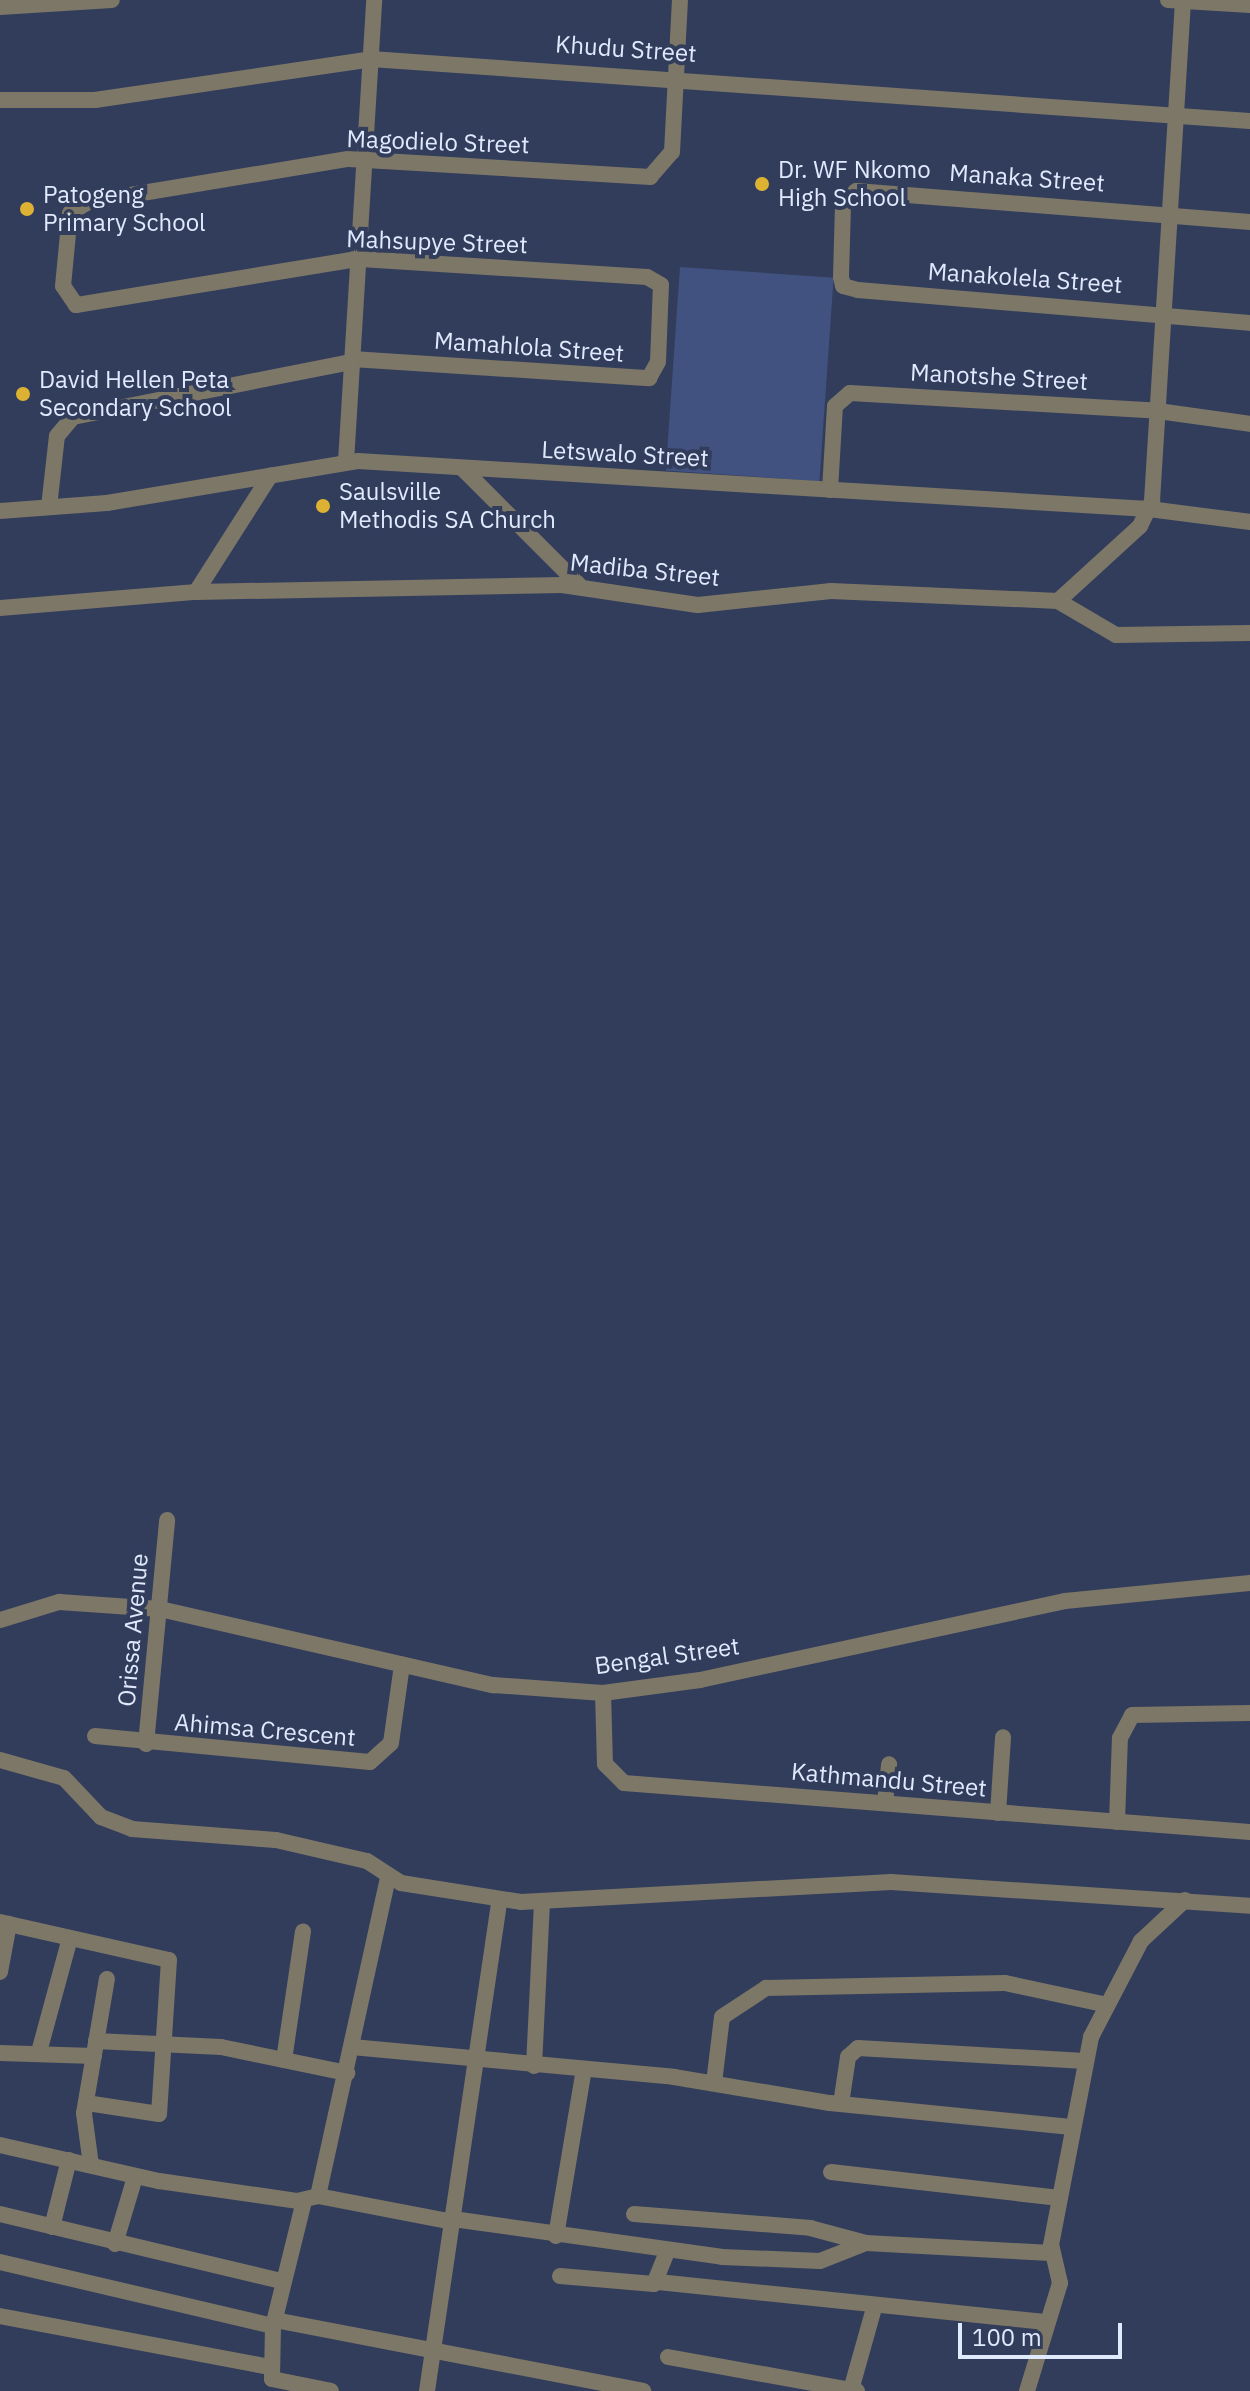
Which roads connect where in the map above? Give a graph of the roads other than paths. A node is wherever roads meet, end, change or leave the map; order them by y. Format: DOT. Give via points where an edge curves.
graph roads {
  1 [pos="112,0"];
  2 [pos="374,0"];
  3 [pos="680,0"];
  4 [pos="1168,0"];
  5 [pos="1183,1"];
  6 [pos="1250,5"];
  7 [pos="0,7"];
  8 [pos="371,59"];
  9 [pos="677,76"];
  10 [pos="0,100"];
  11 [pos="1177,113"];
  12 [pos="1250,121"];
  13 [pos="365,159"];
  14 [pos="1169,212"];
  15 [pos="1250,222"];
  16 [pos="842,241"];
  17 [pos="64,258"];
  18 [pos="357,259"];
  19 [pos="1163,311"];
  20 [pos="1250,323"];
  21 [pos="660,328"];
  22 [pos="352,360"];
  23 [pos="1158,411"];
  24 [pos="1250,424"];
  25 [pos="346,462"];
  26 [pos="463,469"];
  27 [pos="270,476"];
  28 [pos="830,490"];
  29 [pos="49,507"];
  30 [pos="1149,509"];
  31 [pos="0,511"];
  32 [pos="1250,522"];
  33 [pos="579,585"];
  34 [pos="196,592"];
  35 [pos="1058,601"];
  36 [pos="0,608"];
  37 [pos="1250,633"];
  38 [pos="167,1520"];
  39 [pos="1250,1583"];
  40 [pos="160,1609"];
  41 [pos="0,1620"];
  42 [pos="402,1665"];
  43 [pos="603,1693"];
  44 [pos="1250,1713"];
  45 [pos="95,1736"];
  46 [pos="1003,1737"];
  47 [pos="146,1744"];
  48 [pos="0,1760"];
  49 [pos="889,1764"];
  50 [pos="885,1803"];
  51 [pos="998,1813"];
  52 [pos="1117,1822"];
  53 [pos="1250,1832"];
  54 [pos="388,1878"];
  55 [pos="500,1899"];
  56 [pos="1185,1900"];
  57 [pos="542,1903"];
  58 [pos="1250,1906"];
  59 [pos="5,1923"];
  60 [pos="303,1931"];
  61 [pos="70,1938"];
  62 [pos="0,1972"];
  63 [pos="107,1979"];
  64 [pos="1103,2004"];
  65 [pos="166,2043"];
  66 [pos="352,2047"];
  67 [pos="95,2049"];
  68 [pos="39,2052"];
  69 [pos="0,2053"];
  70 [pos="284,2060"];
  71 [pos="477,2060"];
  72 [pos="1085,2061"];
  73 [pos="534,2066"];
  74 [pos="347,2073"];
  75 [pos="583,2074"];
  76 [pos="714,2083"];
  77 [pos="86,2103"];
  78 [pos="841,2104"];
  79 [pos="1071,2127"];
  80 [pos="0,2145"];
  81 [pos="69,2160"];
  82 [pos="91,2165"];
  83 [pos="831,2172"];
  84 [pos="135,2177"];
  85 [pos="1058,2198"];
  86 [pos="311,2199"];
  87 [pos="0,2214"];
  88 [pos="634,2214"];
  89 [pos="453,2221"];
  90 [pos="52,2227"];
  91 [pos="556,2236"];
  92 [pos="866,2243"];
  93 [pos="115,2244"];
  94 [pos="667,2252"];
  95 [pos="1051,2253"];
  96 [pos="0,2262"];
  97 [pos="560,2276"];
  98 [pos="282,2281"];
  99 [pos="658,2282"];
  100 [pos="874,2308"];
  101 [pos="0,2316"];
  102 [pos="1043,2322"];
  103 [pos="274,2323"];
  104 [pos="432,2354"];
  105 [pos="668,2357"];
  106 [pos="271,2379"];
  107 [pos="331,2391"];
  108 [pos="427,2391"];
  109 [pos="643,2391"];
  110 [pos="854,2391"];
  111 [pos="1027,2391"];
  1 -- 7 [label="street"];
  2 -- 8 [label="street"];
  3 -- 9 [label="street"];
  4 -- 5 [label="street"];
  5 -- 6 [label="street"];
  5 -- 11 [label="street"];
  8 -- 9 [label="street, Khudu Street"];
  8 -- 10 [label="street, Khudu Street" via="95,100"];
  8 -- 13 [label="street"];
  9 -- 11 [label="street, Khudu Street"];
  9 -- 13 [label="street, Magodielo Street" via="672,152 650,177"];
  11 -- 12 [label="street, Khudu Street"];
  11 -- 14 [label="street"];
  13 -- 17 [label="street, Magodielo Street" via="79,204 67,219"];
  13 -- 18 [label="street"];
  14 -- 15 [label="street, Manaka Street"];
  14 -- 16 [label="street, Manaka Street" via="862,190 845,200"];
  14 -- 19 [label="street"];
  16 -- 19 [label="street, Manakolela Street" via="842,283 852,290"];
  17 -- 18 [label="street, Mahsupye Street" via="64,292 82,305"];
  18 -- 21 [label="street, Mahsupye Street" via="647,277 661,285"];
  18 -- 22 [label="street"];
  19 -- 20 [label="street, Manakolela Street"];
  19 -- 23 [label="street"];
  21 -- 22 [label="street, Mamahlola Street" via="656,371 643,379"];
  22 -- 25 [label="street"];
  22 -- 29 [label="street, Mamahlola Street" via="73,417 57,436"];
  23 -- 24 [label="street, Manotshe Street"];
  23 -- 28 [label="street, Manotshe Street" via="850,393 835,406"];
  23 -- 30 [label="street"];
  25 -- 26 [label="street, Letswalo Street"];
  25 -- 27 [label="street, Letswalo Street"];
  26 -- 28 [label="street, Letswalo Street"];
  26 -- 33 [label="street"];
  27 -- 29 [label="street, Letswalo Street"];
  27 -- 34 [label="street"];
  28 -- 30 [label="street, Letswalo Street"];
  29 -- 31 [label="street, Letswalo Street"];
  30 -- 32 [label="street, Letswalo Street"];
  30 -- 35 [label="street"];
  33 -- 34 [label="street, Madiba Street"];
  33 -- 35 [label="street, Madiba Street" via="698,605 831,591"];
  34 -- 36 [label="street, Madiba Street"];
  35 -- 37 [label="street" via="1116,635"];
  38 -- 40 [label="street, Orissa Avenue"];
  39 -- 43 [label="street, Bengal Street" via="1065,1601 700,1680"];
  40 -- 41 [label="street, Bengal Street" via="59,1602"];
  40 -- 42 [label="street, Bengal Street" via="252,1624"];
  40 -- 47 [label="street, Orissa Avenue"];
  42 -- 43 [label="street, Bengal Street" via="493,1685"];
  42 -- 47 [label="street, Ahimsa Crescent" via="391,1743 370,1762"];
  43 -- 50 [label="street, Kathmandu Street" via="605,1764 615,1780"];
  44 -- 52 [label="street" via="1132,1715 1120,1738"];
  45 -- 47 [label="street, Ahimsa Crescent"];
  46 -- 51 [label="street"];
  48 -- 54 [label="street" via="64,1778 118,1826 276,1840 367,1861"];
  49 -- 50 [label="street"];
  50 -- 51 [label="street, Kathmandu Street"];
  51 -- 52 [label="street, Kathmandu Street"];
  52 -- 53 [label="street, Kathmandu Street"];
  54 -- 55 [label="street"];
  54 -- 66 [label="street"];
  55 -- 57 [label="street"];
  55 -- 71 [label="street"];
  56 -- 57 [label="street" via="827,1882"];
  56 -- 58 [label="street"];
  56 -- 64 [label="street" via="1141,1941"];
  57 -- 73 [label="street"];
  59 -- 61 [label="street"];
  59 -- 62 [label="street"];
  60 -- 70 [label="street"];
  61 -- 65 [label="street" via="166,1957"];
  61 -- 68 [label="street"];
  63 -- 67 [label="street"];
  64 -- 72 [label="street"];
  64 -- 76 [label="street" via="1005,1983 766,1988 722,2017"];
  65 -- 67 [label="street"];
  65 -- 70 [label="street"];
  65 -- 77 [label="street" via="159,2114"];
  66 -- 71 [label="street"];
  66 -- 74 [label="street"];
  67 -- 68 [label="street"];
  67 -- 77 [label="street"];
  68 -- 69 [label="street"];
  70 -- 74 [label="street"];
  71 -- 73 [label="street"];
  71 -- 89 [label="street"];
  72 -- 78 [label="street" via="858,2048 848,2057"];
  72 -- 79 [label="street"];
  73 -- 75 [label="street"];
  74 -- 86 [label="street"];
  75 -- 76 [label="street"];
  75 -- 91 [label="street"];
  76 -- 78 [label="street"];
  77 -- 82 [label="street"];
  78 -- 79 [label="street"];
  79 -- 85 [label="street"];
  80 -- 81 [label="street"];
  81 -- 82 [label="street"];
  81 -- 90 [label="street"];
  82 -- 84 [label="street"];
  83 -- 85 [label="street"];
  84 -- 86 [label="street"];
  84 -- 93 [label="street"];
  85 -- 95 [label="street"];
  86 -- 89 [label="street"];
  86 -- 98 [label="street"];
  87 -- 90 [label="street"];
  88 -- 92 [label="street" via="810,2228"];
  89 -- 91 [label="street"];
  89 -- 104 [label="street"];
  90 -- 93 [label="street"];
  91 -- 94 [label="street"];
  92 -- 94 [label="street" via="811,2261"];
  92 -- 95 [label="street"];
  93 -- 98 [label="street"];
  94 -- 99 [label="street"];
  95 -- 102 [label="street" via="1060,2283"];
  96 -- 103 [label="street"];
  97 -- 99 [label="street"];
  98 -- 103 [label="street"];
  99 -- 100 [label="street"];
  100 -- 102 [label="street"];
  100 -- 110 [label="street"];
  101 -- 106 [label="street"];
  102 -- 111 [label="street"];
  103 -- 104 [label="street"];
  103 -- 106 [label="street"];
  104 -- 108 [label="street"];
  104 -- 109 [label="street"];
  105 -- 110 [label="street"];
  106 -- 107 [label="street"];
}
